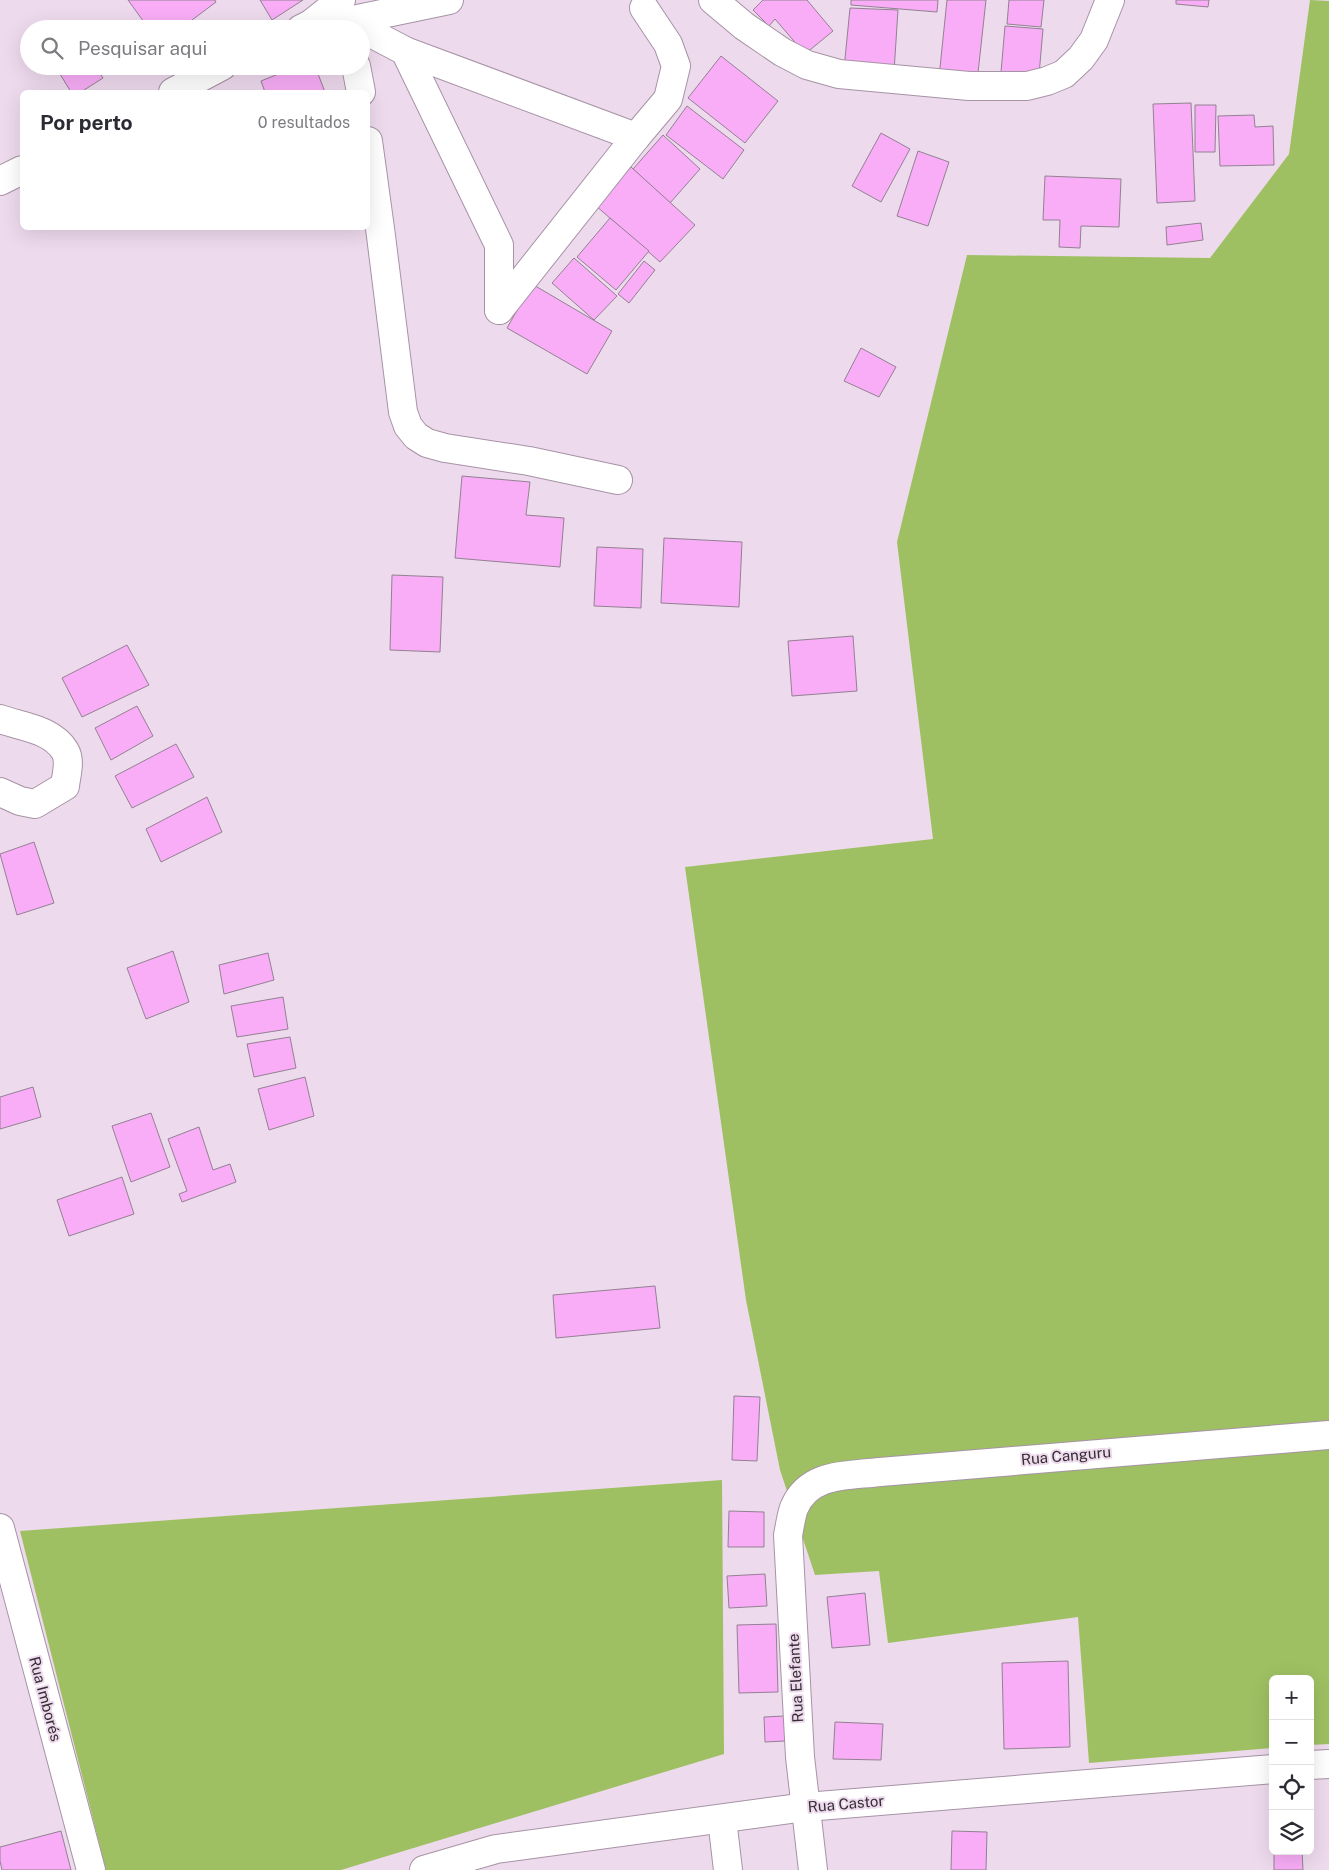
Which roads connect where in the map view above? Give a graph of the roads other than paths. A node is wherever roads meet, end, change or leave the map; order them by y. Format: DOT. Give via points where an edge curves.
graph roads {
  1 [pos="449,0"];
  2 [pos="713,0"];
  3 [pos="1110,0"];
  4 [pos="644,8"];
  5 [pos="346,16"];
  6 [pos="330,20"];
  7 [pos="370,30"];
  8 [pos="405,51"];
  9 [pos="205,75"];
  10 [pos="357,75"];
  11 [pos="177,90"];
  12 [pos="360,90"];
  13 [pos="636,137"];
  14 [pos="370,156"];
  15 [pos="20,171"];
  16 [pos="0,181"];
  17 [pos="618,480"];
  18 [pos="0,719"];
  19 [pos="0,792"];
  20 [pos="1329,1435"];
  21 [pos="806,1489"];
  22 [pos="0,1528"];
  23 [pos="1329,1764"];
  24 [pos="1314,1766"];
  25 [pos="1269,1769"];
  26 [pos="806,1807"];
  27 [pos="722,1819"];
  28 [pos="90,1870"];
  29 [pos="424,1870"];
  30 [pos="728,1870"];
  31 [pos="814,1870"];
  1 -- 5 [label="street"];
  2 -- 3 [label="street" via="744,26 807,65 839,74 969,86 1027,86 1064,74 1094,40"];
  4 -- 13 [label="street" via="668,44 676,66 668,99"];
  5 -- 6 [label="street"];
  7 -- 8 [label="street"];
  8 -- 13 [label="street"];
  8 -- 13 [label="street" via="499,245 499,310"];
  9 -- 11 [label="street"];
  10 -- 12 [label="street"];
  14 -- 17 [label="street" via="403,412 408,426 427,443 445,448"];
  15 -- 16 [label="street"];
  18 -- 19 [label="street" via="47,734 66,752 68,767 65,786 35,804"];
  20 -- 21 [label="street, Rua Canguru" via="880,1472 822,1480"];
  21 -- 26 [label="street, Rua Elefante" via="794,1508 788,1535 800,1757"];
  22 -- 28 [label="street, Rua Imborés"];
  23 -- 24 [label="street"];
  25 -- 26 [label="street, Rua Castor"];
  26 -- 27 [label="street, Rua Castor"];
  26 -- 31 [label="street, Rua Elefante"];
  27 -- 29 [label="street, Rua Castor" via="496,1849"];
  27 -- 30 [label="street"];
}
